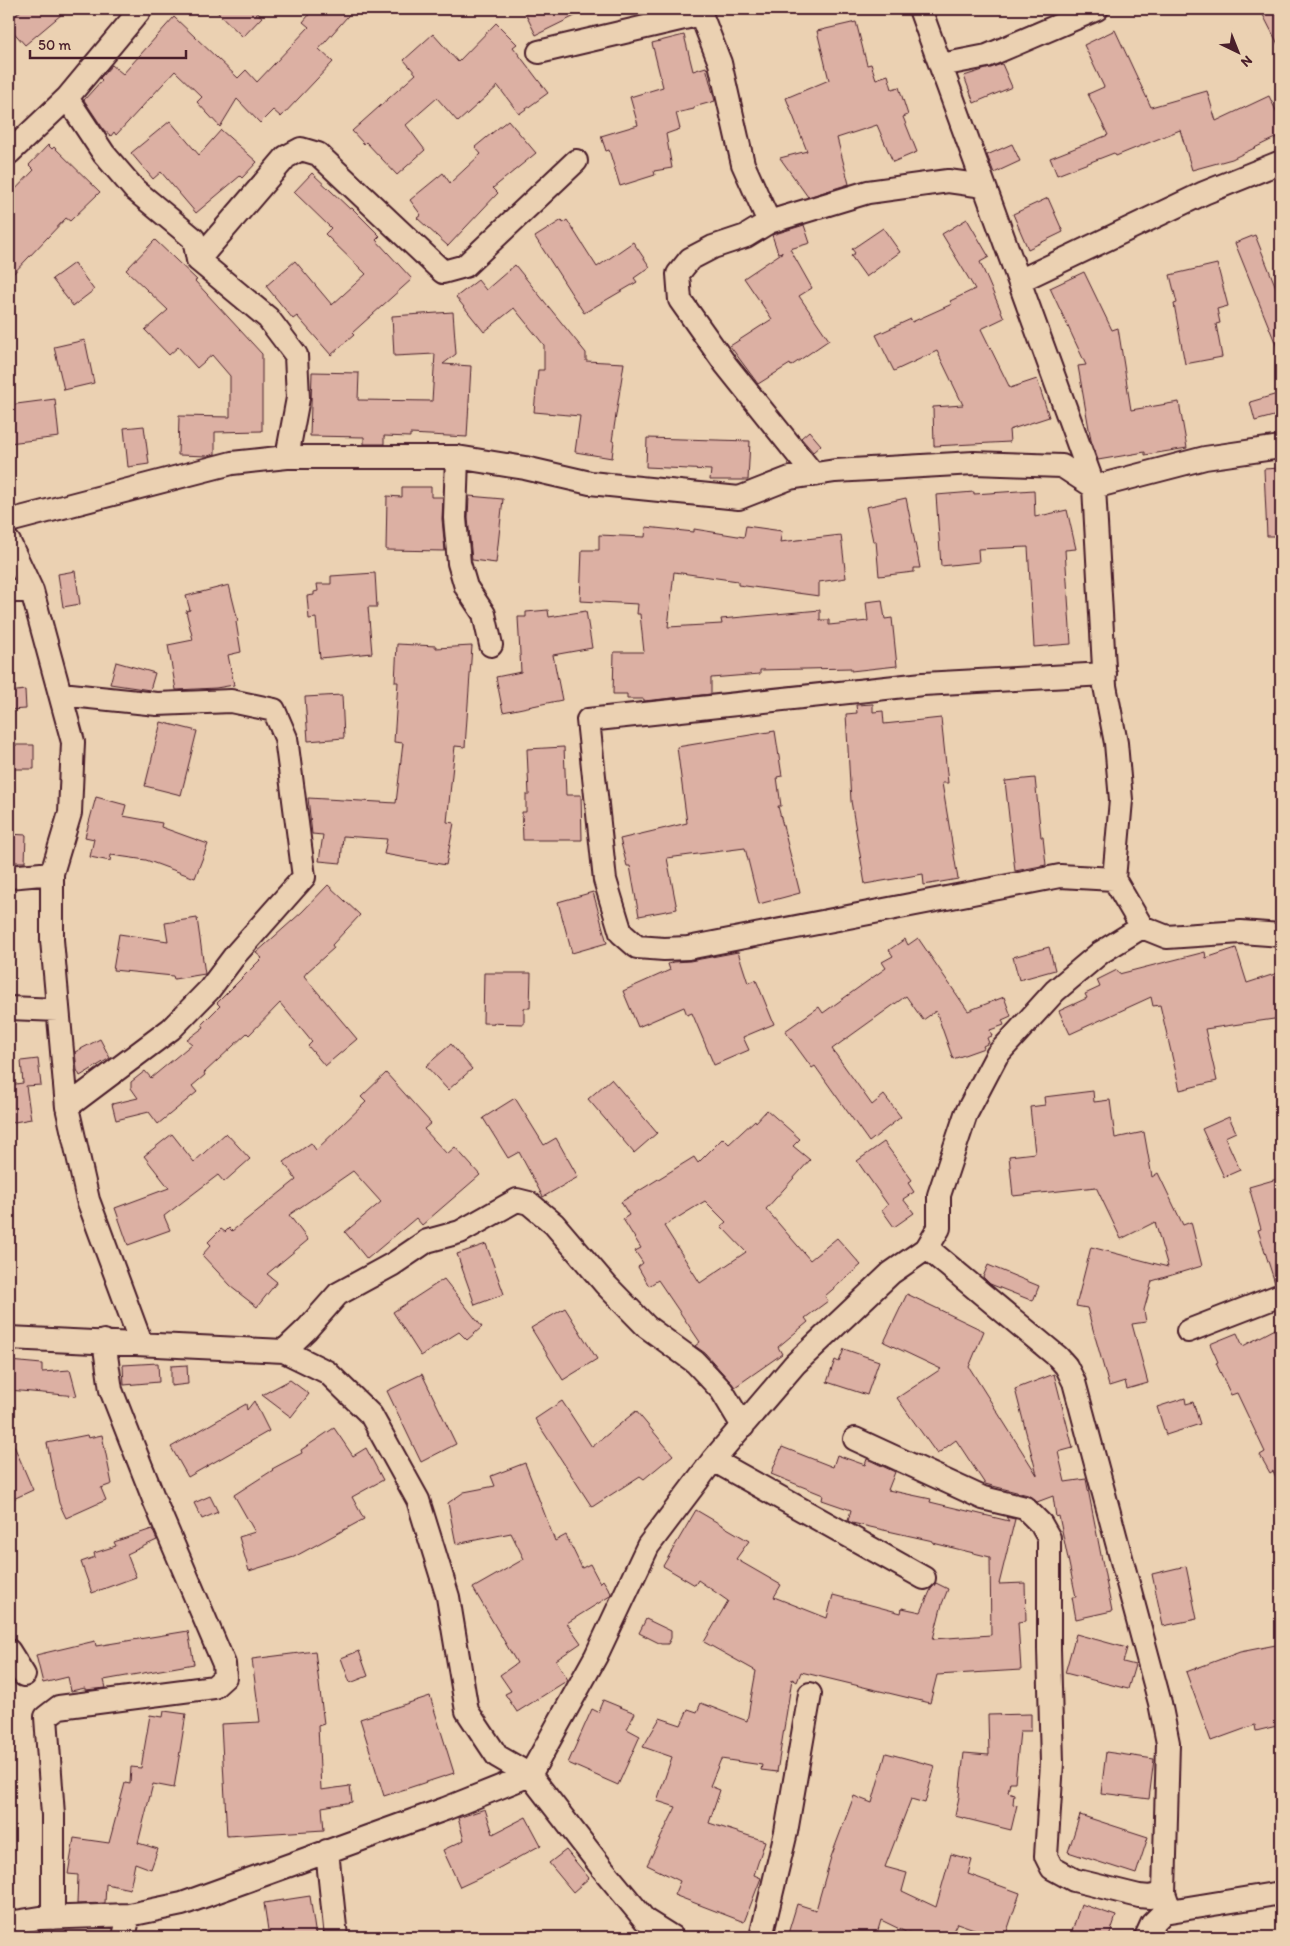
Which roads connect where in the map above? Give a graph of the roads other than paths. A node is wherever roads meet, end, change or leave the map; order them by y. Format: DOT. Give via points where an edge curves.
graph roads {
  1 [pos="141,9"];
  2 [pos="920,9"];
  3 [pos="1097,9"];
  4 [pos="700,12"];
  5 [pos="539,52"];
  6 [pos="941,65"];
  7 [pos="67,98"];
  8 [pos="9,153"];
  9 [pos="576,161"];
  10 [pos="1281,162"];
  11 [pos="984,186"];
  12 [pos="769,222"];
  13 [pos="198,260"];
  14 [pos="1019,281"];
  15 [pos="1281,447"];
  16 [pos="287,457"];
  17 [pos="457,457"];
  18 [pos="814,475"];
  19 [pos="1094,487"];
  20 [pos="9,521"];
  21 [pos="9,542"];
  22 [pos="32,590"];
  23 [pos="9,591"];
  24 [pos="491,645"];
  25 [pos="1105,674"];
  26 [pos="61,694"];
  27 [pos="52,873"];
  28 [pos="9,877"];
  29 [pos="1114,879"];
  30 [pos="1142,927"];
  31 [pos="1281,935"];
  32 [pos="9,1008"];
  33 [pos="58,1010"];
  34 [pos="67,1107"];
  35 [pos="926,1248"];
  36 [pos="1281,1295"];
  37 [pos="1188,1331"];
  38 [pos="9,1338"];
  39 [pos="104,1341"];
  40 [pos="141,1343"];
  41 [pos="284,1350"];
  42 [pos="743,1426"];
  43 [pos="855,1439"];
  44 [pos="713,1460"];
  45 [pos="924,1578"];
  46 [pos="9,1651"];
  47 [pos="24,1675"];
  48 [pos="810,1694"];
  49 [pos="530,1775"];
  50 [pos="327,1851"];
  51 [pos="1281,1893"];
  52 [pos="1167,1902"];
  53 [pos="129,1915"];
  54 [pos="53,1918"];
  55 [pos="9,1923"];
  56 [pos="124,1937"];
  57 [pos="336,1937"];
  58 [pos="672,1937"];
  59 [pos="761,1937"];
  60 [pos="1146,1937"];
  1 -- 7 [label="street"];
  2 -- 6 [label="street"];
  3 -- 6 [label="street" via="987,56"];
  4 -- 5 [label="street"];
  4 -- 12 [label="street" via="720,63 743,164"];
  6 -- 11 [label="street"];
  7 -- 8 [label="street"];
  7 -- 13 [label="street" via="104,154 135,190 194,239"];
  9 -- 13 [label="street" via="465,266 443,272 318,154 302,149 286,158"];
  10 -- 14 [label="street" via="1204,193"];
  11 -- 12 [label="street" via="948,181 868,192"];
  11 -- 14 [label="street"];
  12 -- 18 [label="street" via="746,236 690,259 678,274 680,300 726,365"];
  13 -- 16 [label="street" via="268,318 296,355 298,398"];
  14 -- 19 [label="street"];
  15 -- 19 [label="street" via="1205,458"];
  16 -- 17 [label="street"];
  16 -- 20 [label="street" via="232,463"];
  17 -- 18 [label="street" via="590,483 739,498 790,478"];
  17 -- 24 [label="street" via="459,563 466,587 484,614"];
  18 -- 19 [label="street" via="974,463 1062,466"];
  19 -- 25 [label="street"];
  21 -- 22 [label="street"];
  22 -- 23 [label="street"];
  22 -- 26 [label="street"];
  25 -- 29 [label="street" via="1121,800"];
  25 -- 29 [label="street" via="922,684 588,720 605,880 621,933 636,947 688,948 1060,876"];
  26 -- 27 [label="street" via="73,742 70,813"];
  26 -- 34 [label="street" via="157,704 231,701 274,710 286,738 304,877 209,990 171,1029"];
  27 -- 28 [label="street"];
  27 -- 33 [label="street" via="52,940"];
  29 -- 30 [label="street"];
  30 -- 31 [label="street" via="1167,937 1241,932"];
  30 -- 35 [label="street" via="1100,953 1055,991 997,1055 966,1114 939,1194 939,1228"];
  32 -- 33 [label="street"];
  33 -- 34 [label="street"];
  34 -- 40 [label="street" via="88,1200"];
  35 -- 42 [label="street" via="891,1273 795,1364"];
  35 -- 52 [label="street" via="1058,1357 1074,1382 1168,1743"];
  36 -- 37 [label="street"];
  38 -- 39 [label="street"];
  39 -- 40 [label="street"];
  39 -- 54 [label="street" via="111,1390 224,1664 225,1677 214,1687 59,1706 46,1717 54,1815"];
  40 -- 41 [label="street"];
  41 -- 42 [label="street" via="338,1294 427,1241 460,1232 517,1200 529,1203 554,1224 606,1285 647,1326 695,1362 722,1391"];
  41 -- 49 [label="street" via="328,1372 370,1414 418,1500 448,1597 467,1711 497,1756"];
  42 -- 44 [label="street"];
  43 -- 52 [label="street" via="983,1498 1025,1508 1041,1524 1050,1538 1052,1763 1046,1856 1052,1868 1074,1880"];
  44 -- 45 [label="street"];
  44 -- 49 [label="street" via="648,1546 596,1656"];
  46 -- 47 [label="street"];
  48 -- 59 [label="street" via="786,1832"];
  49 -- 50 [label="street"];
  49 -- 58 [label="street" via="646,1920"];
  50 -- 53 [label="street" via="182,1904"];
  50 -- 57 [label="street"];
  51 -- 52 [label="street"];
  52 -- 60 [label="street" via="1164,1912 1152,1924"];
  53 -- 54 [label="street"];
  53 -- 56 [label="street"];
  54 -- 55 [label="street"];
}
